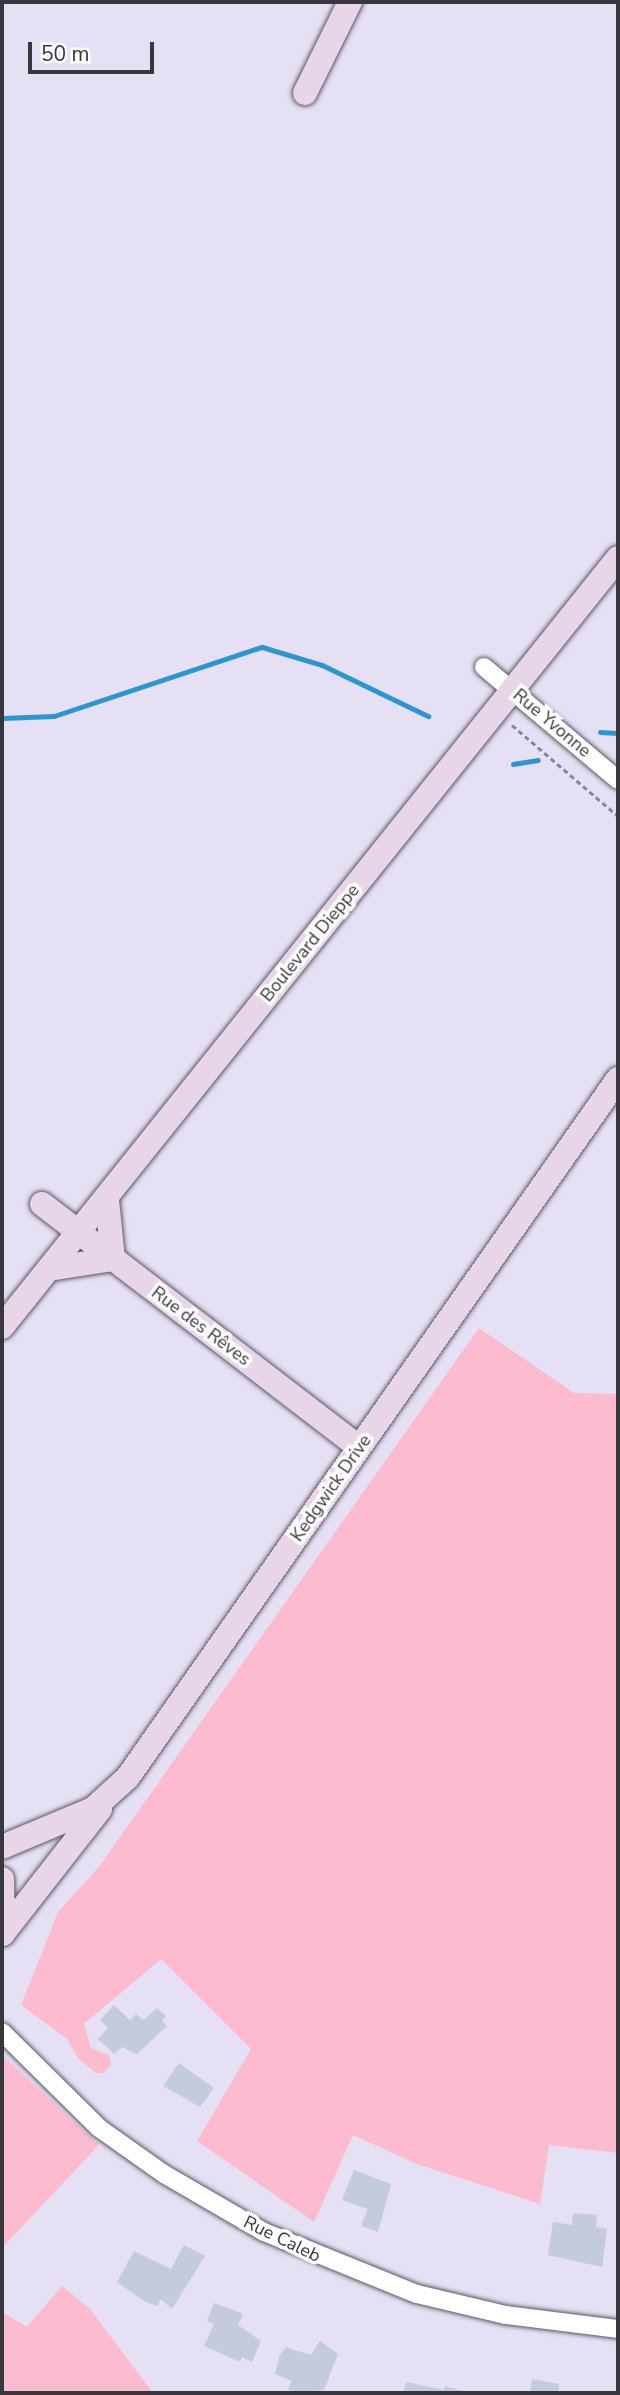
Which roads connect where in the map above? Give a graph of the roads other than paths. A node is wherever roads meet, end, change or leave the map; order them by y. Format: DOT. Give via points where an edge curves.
graph roads {
  1 [pos="350,2"];
  2 [pos="304,93"];
  3 [pos="618,558"];
  4 [pos="484,667"];
  5 [pos="515,690"];
  6 [pos="618,780"];
  7 [pos="618,1079"];
  8 [pos="107,1200"];
  9 [pos="42,1205"];
  10 [pos="79,1233"];
  11 [pos="113,1259"];
  12 [pos="49,1269"];
  13 [pos="2,1327"];
  14 [pos="359,1447"];
  15 [pos="105,1802"];
  16 [pos="2,1847"];
  17 [pos="2,1879"];
  18 [pos="3,1935"];
  19 [pos="2,2032"];
  20 [pos="618,2329"];
  1 -- 2 [label="street"];
  3 -- 5 [label="street, Boulevard Dieppe"];
  4 -- 5 [label="street, Rue Yvonne"];
  5 -- 6 [label="street, Rue Yvonne"];
  5 -- 8 [label="street, Boulevard Dieppe"];
  7 -- 14 [label="street, Kedgwick Drive"];
  8 -- 10 [label="street, Boulevard Dieppe"];
  8 -- 11 [label="street"];
  9 -- 10 [label="street, Rue des Rêves"];
  10 -- 11 [label="street, Rue des Rêves"];
  10 -- 12 [label="street, Boulevard Dieppe"];
  11 -- 12 [label="street"];
  11 -- 14 [label="street, Rue des Rêves"];
  12 -- 13 [label="street, Boulevard Dieppe"];
  14 -- 15 [label="street, Kedgwick Drive"];
  15 -- 16 [label="street, Kedgwick Drive"];
  15 -- 18 [label="street"];
  17 -- 18 [label="street"];
  19 -- 20 [label="street, Rue Caleb" via="99,2127 164,2174 264,2232 331,2263 417,2294 506,2315"];
}
